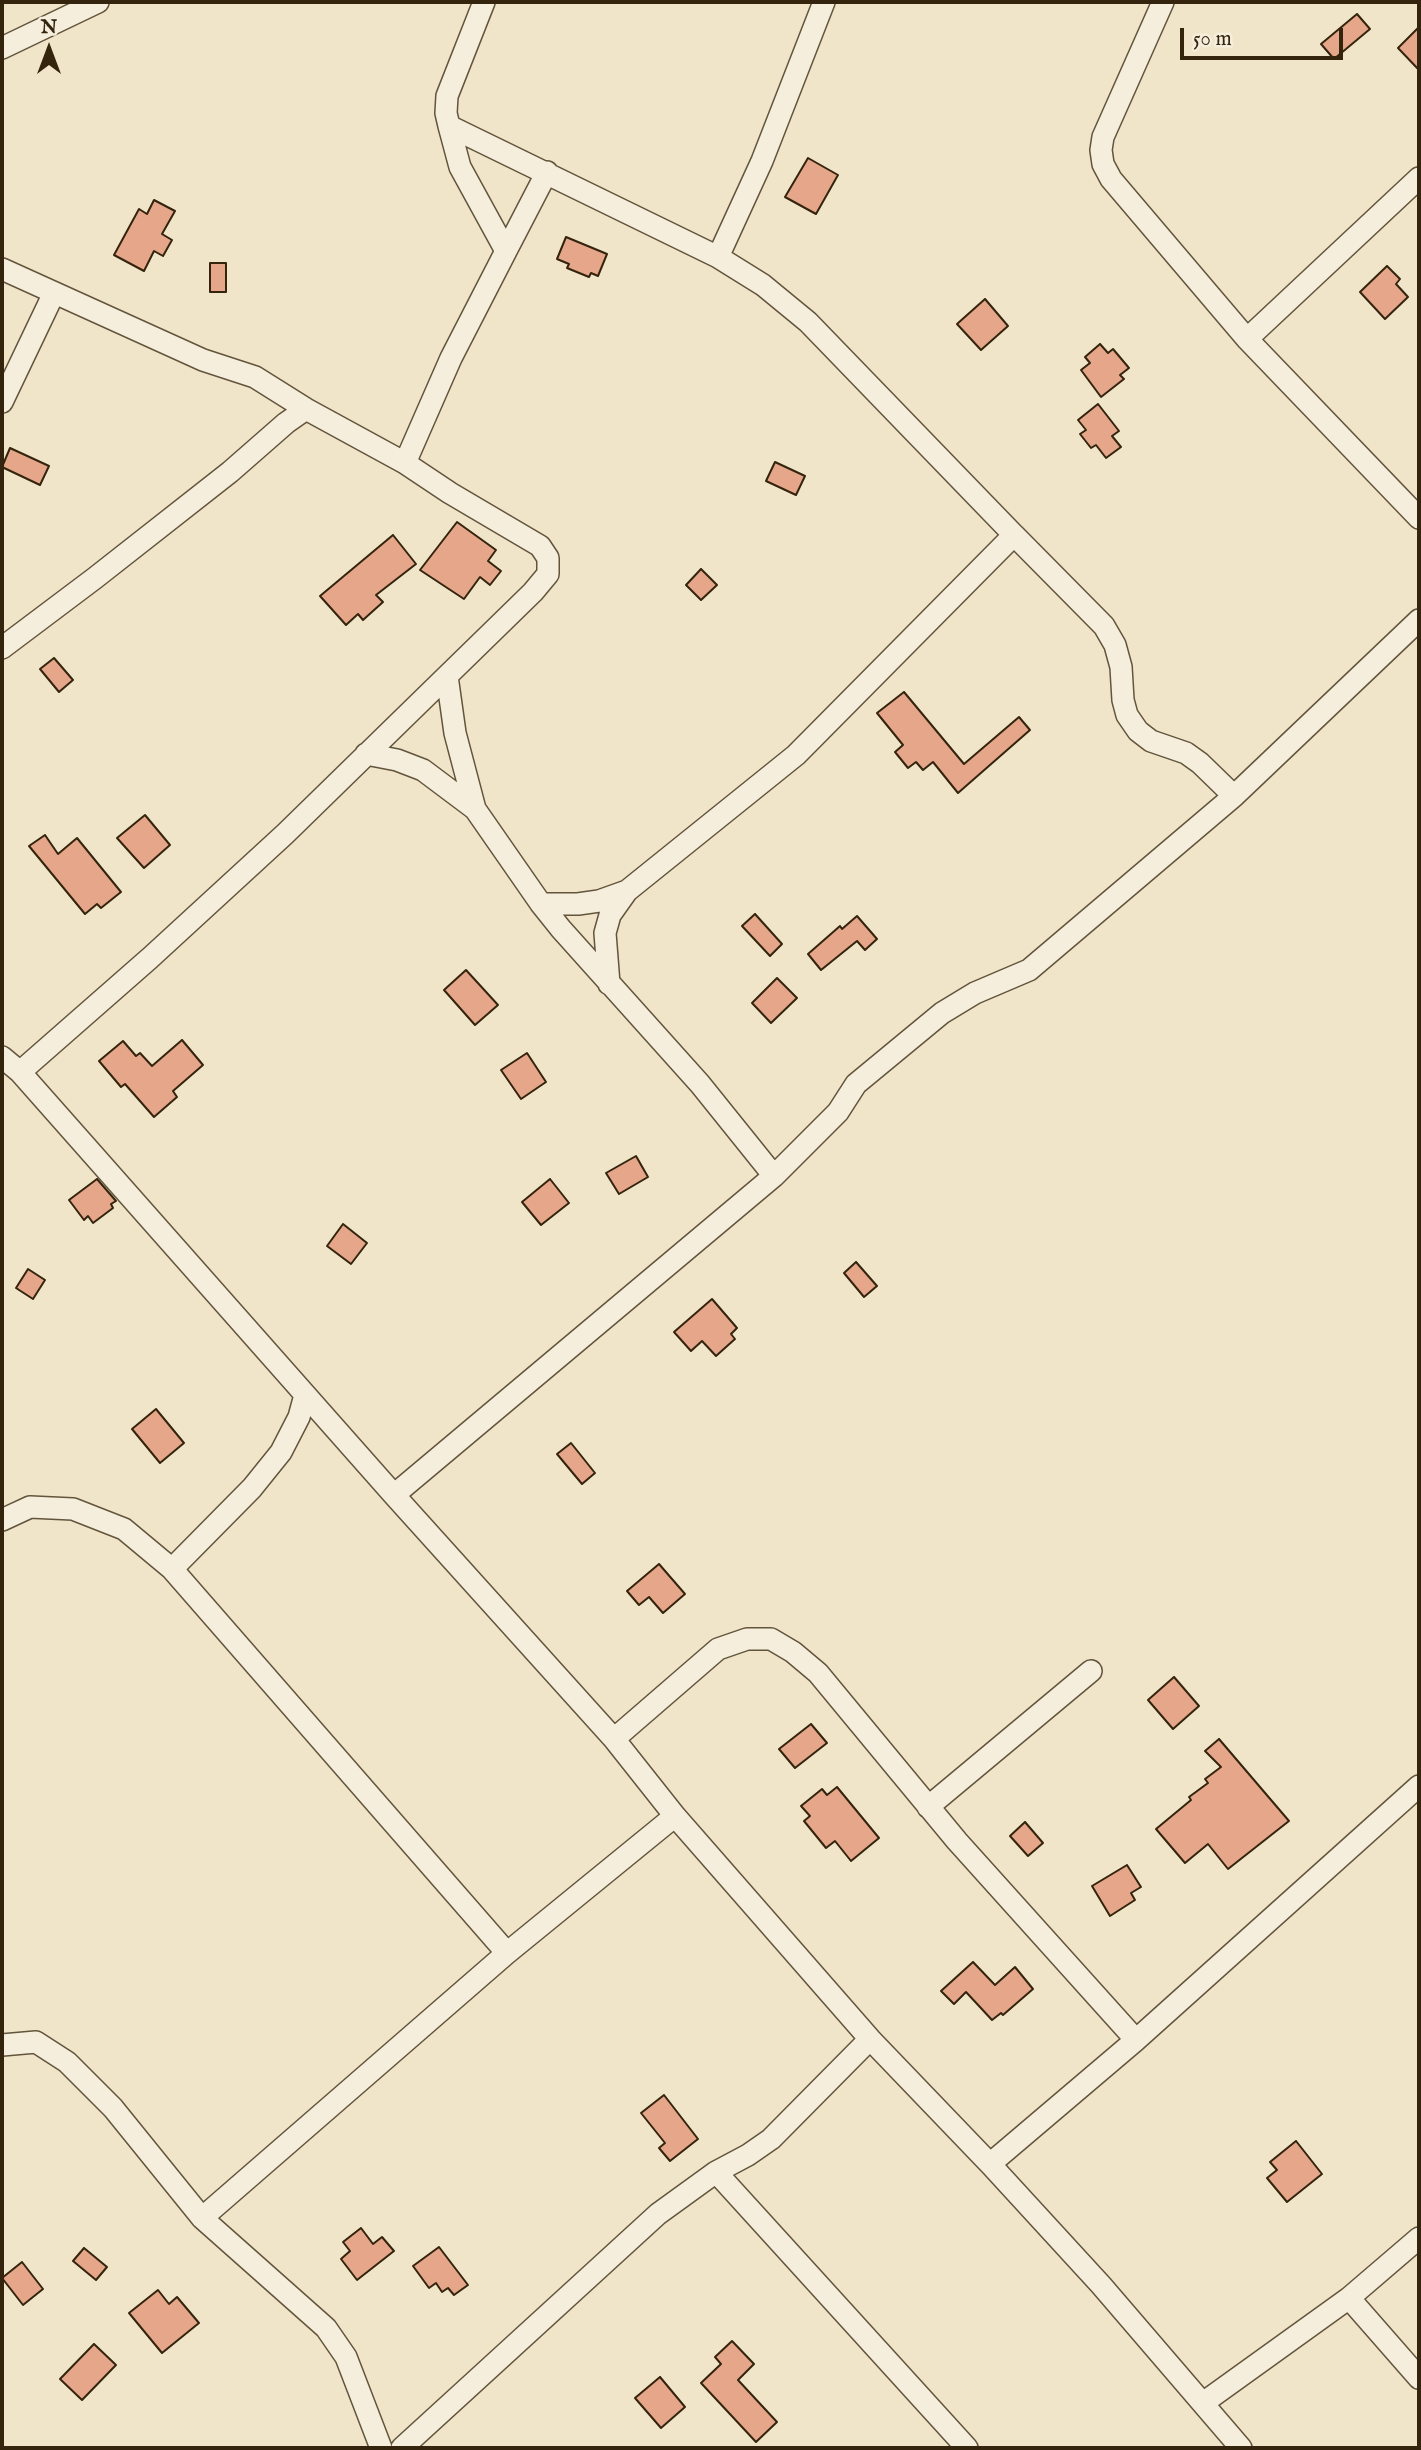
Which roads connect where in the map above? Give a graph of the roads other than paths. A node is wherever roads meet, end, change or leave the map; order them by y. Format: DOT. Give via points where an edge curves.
graph roads {
  1 [pos="98,2"];
  2 [pos="484,2"];
  3 [pos="824,2"];
  4 [pos="1163,2"];
  5 [pos="2,48"];
  6 [pos="449,126"];
  7 [pos="547,172"];
  8 [pos="1419,178"];
  9 [pos="506,251"];
  10 [pos="718,257"];
  11 [pos="2,270"];
  12 [pos="54,293"];
  13 [pos="1247,339"];
  14 [pos="2,402"];
  15 [pos="306,408"];
  16 [pos="405,463"];
  17 [pos="1419,518"];
  18 [pos="1014,535"];
  19 [pos="1419,620"];
  20 [pos="2,648"];
  21 [pos="447,676"];
  22 [pos="366,754"];
  23 [pos="1234,796"];
  24 [pos="475,809"];
  25 [pos="627,891"];
  26 [pos="541,904"];
  27 [pos="609,984"];
  28 [pos="2,1057"];
  29 [pos="20,1072"];
  30 [pos="775,1176"];
  31 [pos="305,1395"];
  32 [pos="394,1495"];
  33 [pos="2,1520"];
  34 [pos="172,1569"];
  35 [pos="1091,1671"];
  36 [pos="614,1739"];
  37 [pos="1419,1786"];
  38 [pos="928,1807"];
  39 [pos="675,1816"];
  40 [pos="507,1953"];
  41 [pos="870,2039"];
  42 [pos="1136,2040"];
  43 [pos="2,2045"];
  44 [pos="990,2164"];
  45 [pos="716,2172"];
  46 [pos="202,2218"];
  47 [pos="1419,2238"];
  48 [pos="1349,2298"];
  49 [pos="1419,2378"];
  50 [pos="1203,2403"];
  51 [pos="381,2448"];
  52 [pos="402,2448"];
  53 [pos="967,2448"];
  54 [pos="1241,2448"];
  1 -- 5 [label="street"];
  2 -- 6 [label="street" via="447,96"];
  3 -- 10 [label="street" via="762,161"];
  4 -- 13 [label="street" via="1102,137 1103,164"];
  6 -- 7 [label="street"];
  6 -- 9 [label="street" via="460,167"];
  7 -- 9 [label="street"];
  7 -- 10 [label="street"];
  8 -- 13 [label="street"];
  9 -- 16 [label="street"];
  10 -- 18 [label="street" via="808,322"];
  11 -- 12 [label="street"];
  12 -- 14 [label="street"];
  12 -- 15 [label="street" via="203,360 255,377"];
  13 -- 17 [label="street"];
  15 -- 16 [label="street"];
  15 -- 20 [label="street"];
  16 -- 21 [label="street" via="540,545 548,558 548,574 533,592"];
  18 -- 23 [label="street" via="1104,626 1121,667 1127,715 1138,732 1185,753"];
  18 -- 25 [label="street" via="796,755"];
  19 -- 23 [label="street"];
  21 -- 22 [label="street"];
  21 -- 24 [label="street" via="455,733"];
  22 -- 24 [label="street" via="422,770"];
  22 -- 29 [label="street" via="275,843"];
  23 -- 30 [label="street" via="1030,970 942,1013 856,1084 838,1112"];
  24 -- 26 [label="street"];
  25 -- 26 [label="street" via="599,901"];
  25 -- 27 [label="street" via="610,915 606,933"];
  26 -- 27 [label="street"];
  27 -- 30 [label="street"];
  28 -- 29 [label="street"];
  29 -- 31 [label="street"];
  30 -- 32 [label="street"];
  31 -- 32 [label="street"];
  31 -- 34 [label="street" via="281,1452"];
  32 -- 36 [label="street"];
  33 -- 34 [label="street" via="30,1507 73,1508 124,1529"];
  34 -- 40 [label="street"];
  35 -- 38 [label="street"];
  36 -- 38 [label="street" via="718,1649 747,1639 771,1639 818,1674"];
  36 -- 39 [label="street"];
  37 -- 42 [label="street"];
  38 -- 42 [label="street"];
  39 -- 40 [label="street"];
  39 -- 41 [label="street"];
  40 -- 46 [label="street"];
  41 -- 44 [label="street"];
  41 -- 45 [label="street" via="771,2138"];
  42 -- 44 [label="street"];
  43 -- 46 [label="street" via="36,2042 67,2062 113,2108"];
  44 -- 50 [label="street"];
  45 -- 52 [label="street" via="658,2214"];
  45 -- 53 [label="street"];
  46 -- 51 [label="street" via="326,2328 346,2357"];
  47 -- 48 [label="street"];
  48 -- 49 [label="street"];
  48 -- 50 [label="street"];
  50 -- 54 [label="street"];
}
